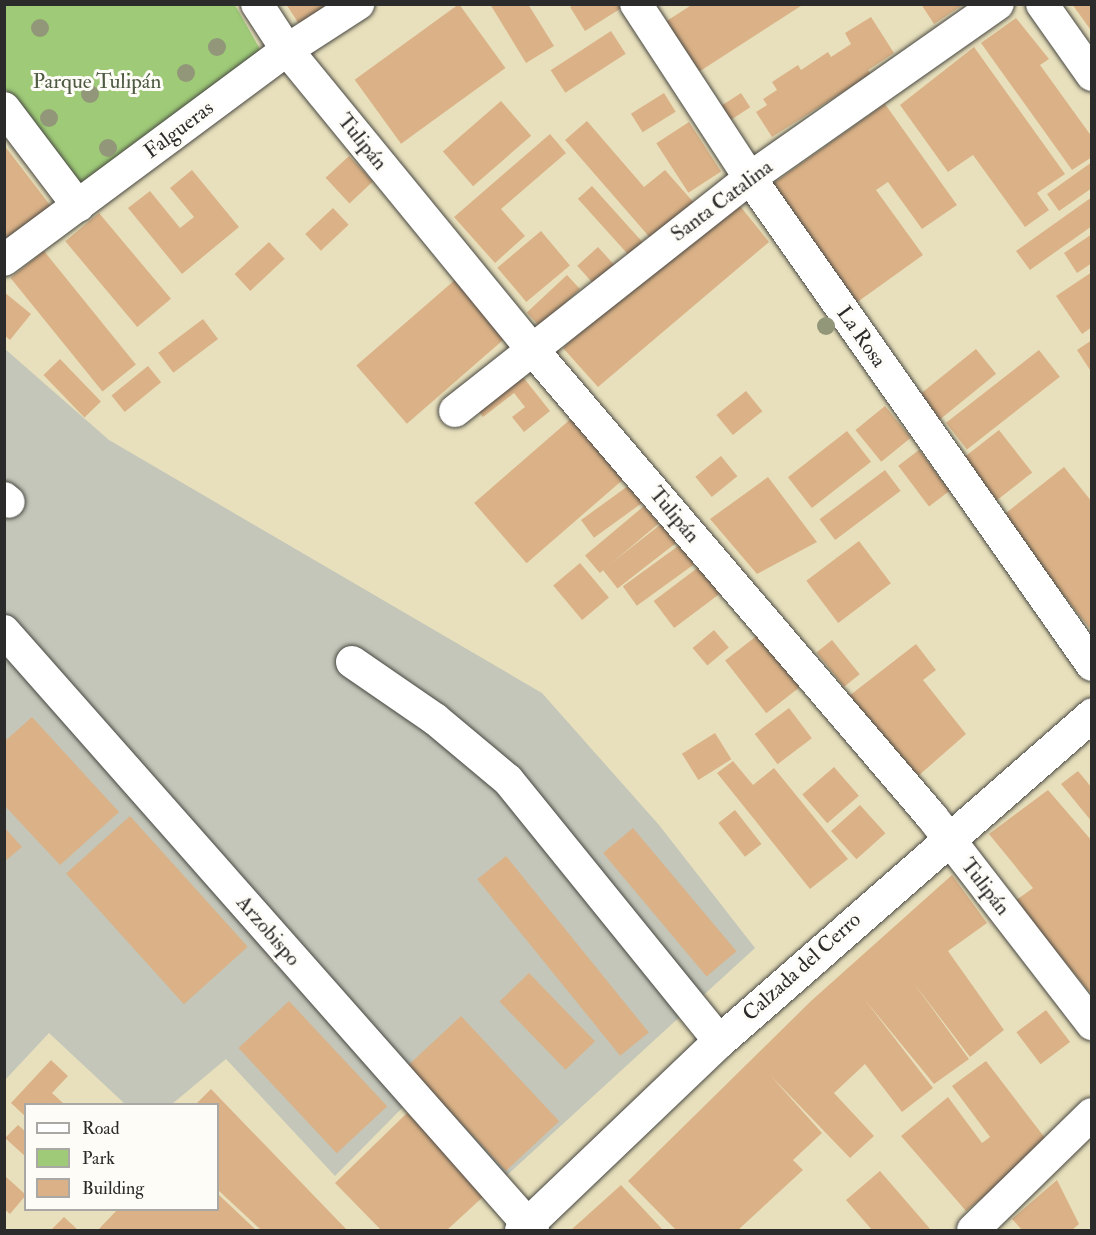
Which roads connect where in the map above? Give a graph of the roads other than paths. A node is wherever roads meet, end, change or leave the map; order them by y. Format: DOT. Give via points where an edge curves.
graph roads {
  1 [pos="257,4"];
  2 [pos="358,4"];
  3 [pos="636,4"];
  4 [pos="998,4"];
  5 [pos="1042,4"];
  6 [pos="286,50"];
  7 [pos="1092,75"];
  8 [pos="4,108"];
  9 [pos="750,178"];
  10 [pos="78,206"];
  11 [pos="4,260"];
  12 [pos="532,349"];
  13 [pos="455,411"];
  14 [pos="4,631"];
  15 [pos="352,662"];
  16 [pos="1092,665"];
  17 [pos="1092,714"];
  18 [pos="947,838"];
  19 [pos="1092,1024"];
  20 [pos="719,1041"];
  21 [pos="1092,1114"];
  22 [pos="527,1228"];
  23 [pos="973,1230"];
  1 -- 6 [label="street, Tulipán"];
  2 -- 6 [label="street, Falgueras"];
  3 -- 9 [label="street, La Rosa"];
  4 -- 9 [label="street, Santa Catalina"];
  5 -- 7 [label="street"];
  6 -- 10 [label="street, Falgueras"];
  6 -- 12 [label="street, Tulipán"];
  8 -- 10 [label="street"];
  9 -- 12 [label="street, Santa Catalina"];
  9 -- 16 [label="street, La Rosa"];
  10 -- 11 [label="street, Falgueras"];
  12 -- 13 [label="street, Santa Catalina"];
  12 -- 18 [label="street, Tulipán"];
  14 -- 22 [label="street, Arzobispo"];
  15 -- 20 [label="street" via="435,719 508,780"];
  17 -- 18 [label="main road, Calzada del Cerro"];
  18 -- 19 [label="street, Tulipán"];
  18 -- 20 [label="main road, Calzada del Cerro"];
  20 -- 22 [label="main road, Calzada del Cerro"];
  21 -- 23 [label="street"];
}
